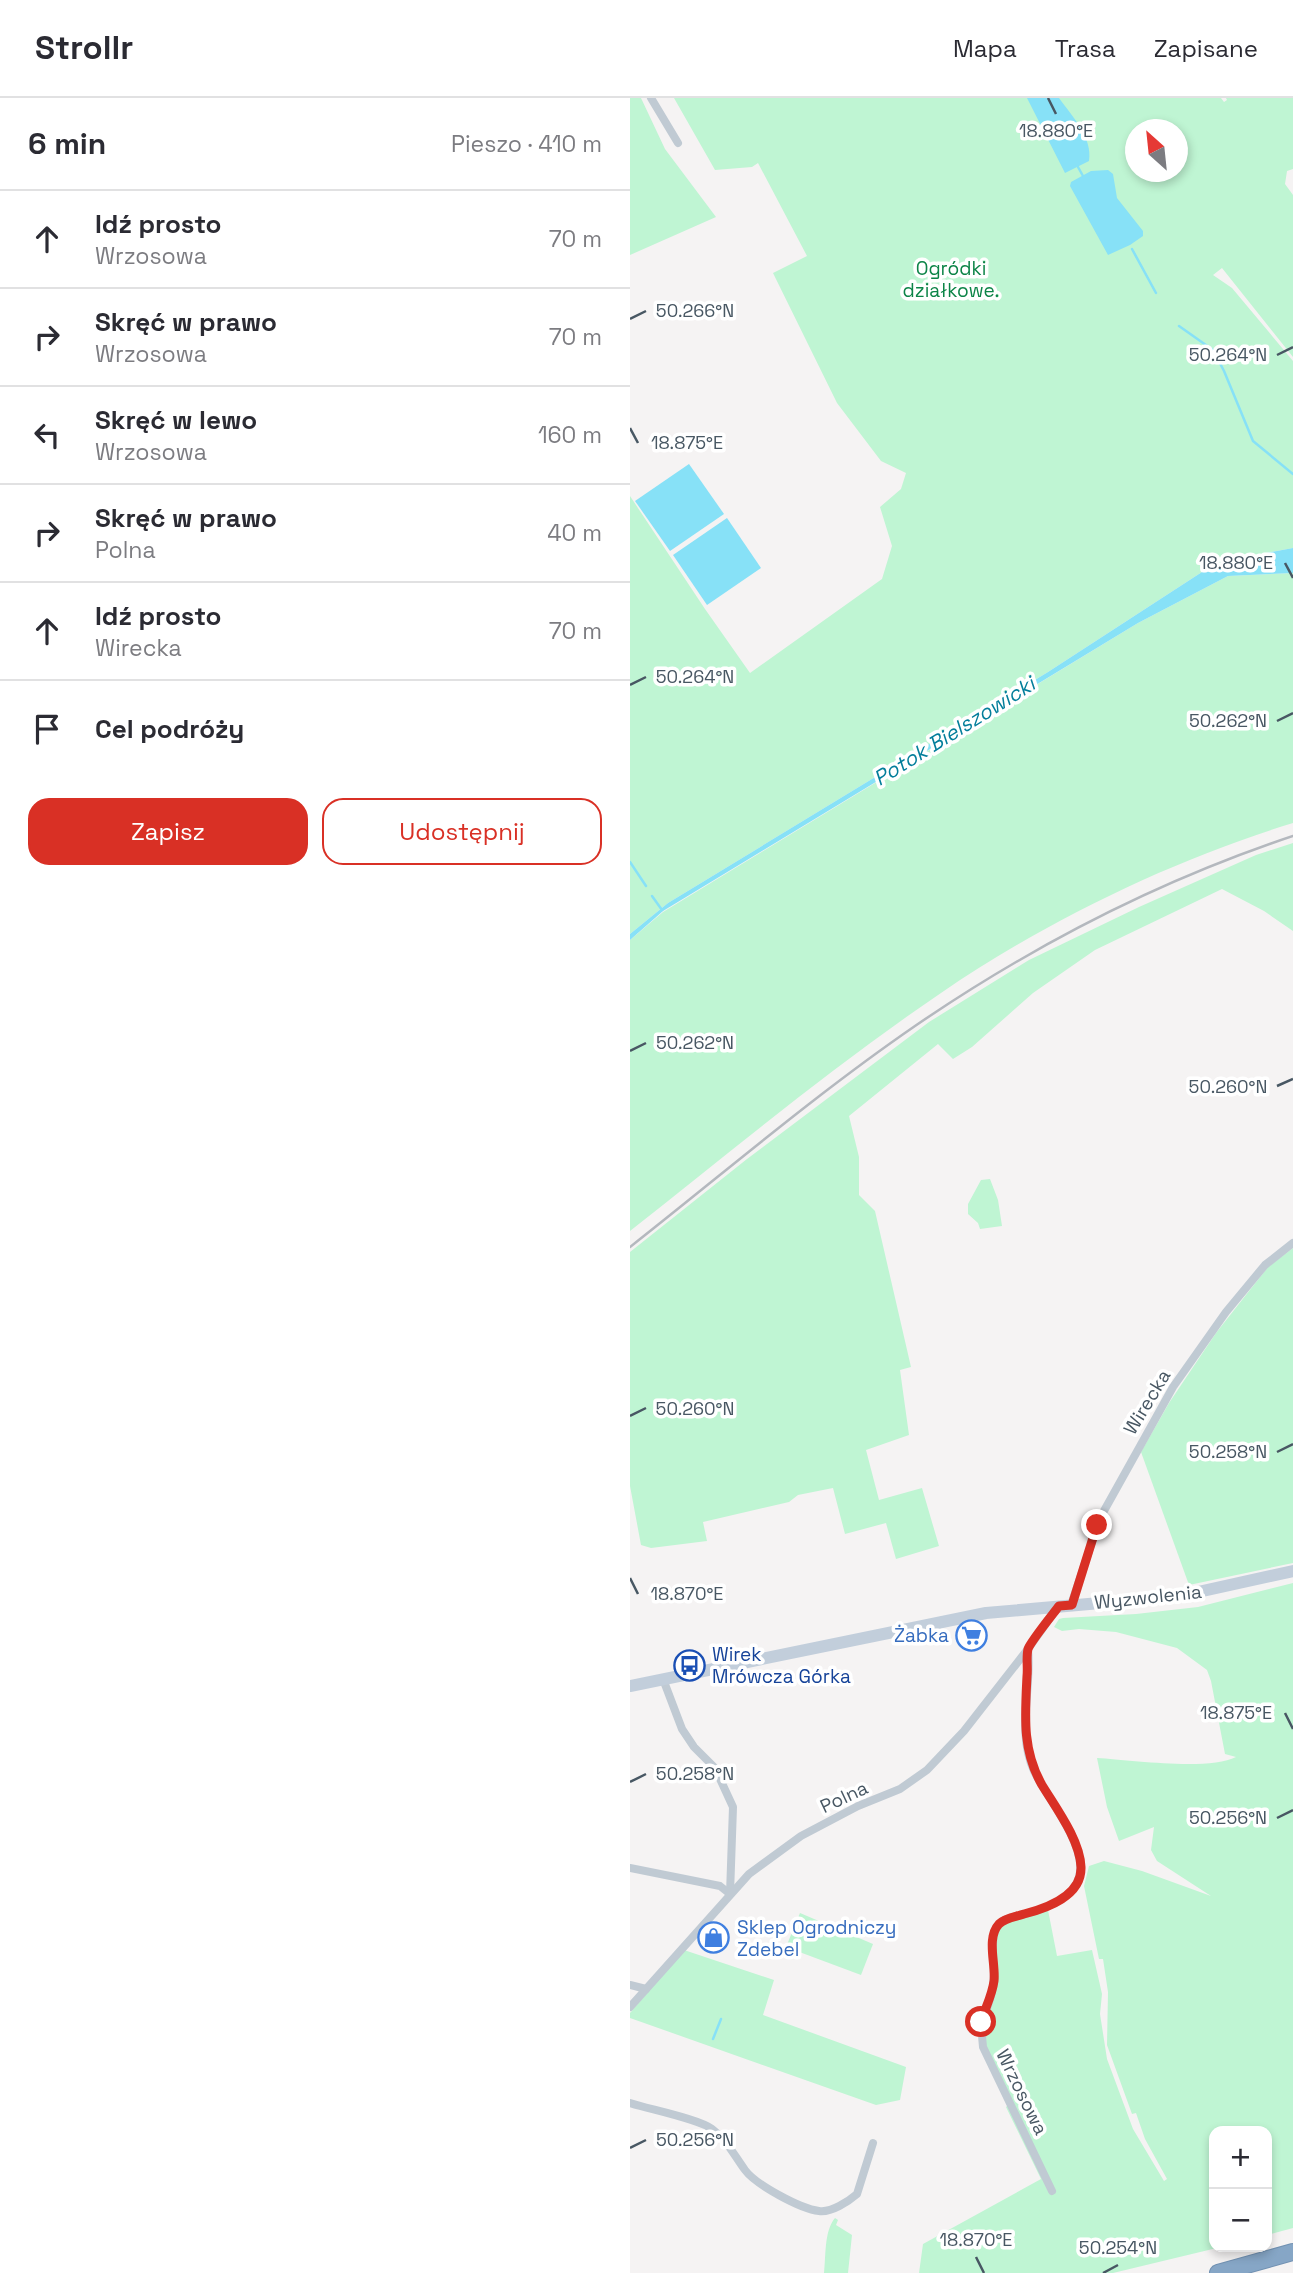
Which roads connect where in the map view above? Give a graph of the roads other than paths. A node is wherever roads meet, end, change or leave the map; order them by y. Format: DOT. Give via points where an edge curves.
graph roads {
  1 [pos="651,98"];
  2 [pos="678,144"];
  3 [pos="1293,1243"];
  4 [pos="1293,1572"];
  5 [pos="1065,1605"];
  6 [pos="1028,1649"];
  7 [pos="663,1679"];
  8 [pos="630,1686"];
  9 [pos="630,1868"];
  10 [pos="730,1894"];
  11 [pos="630,1985"];
  12 [pos="646,1989"];
  13 [pos="630,2007"];
  14 [pos="630,2103"];
  15 [pos="873,2143"];
  16 [pos="1052,2191"];
  17 [pos="1293,2252"];
  18 [pos="1218,2273"];
  1 -- 2 [label="street"];
  3 -- 5 [label="street, Wirecka" via="1247,1285 1173,1387 1100,1518"];
  4 -- 5 [label="street, Wyzwolenia" via="1180,1596"];
  5 -- 6 [label="street, Polna"];
  5 -- 7 [label="street, Wyzwolenia" via="941,1621"];
  6 -- 10 [label="street, Polna" via="927,1770 900,1789 801,1836"];
  6 -- 16 [label="street, Wrzosowa" via="1027,1748 1034,1770 1069,1830 1081,1865 1080,1876 1062,1899 997,1926 993,1934 994,1980 981,2032 982,2047"];
  7 -- 8 [label="street, Wyzwolenia"];
  7 -- 10 [label="street" via="682,1729 715,1768 733,1807"];
  9 -- 10 [label="street" via="720,1886"];
  10 -- 12 [label="street, Polna"];
  11 -- 12 [label="street"];
  12 -- 13 [label="street, Polna"];
  14 -- 15 [label="street" via="709,2126 763,2186 820,2212 858,2194"];
  17 -- 18 [label="highway"];
}
